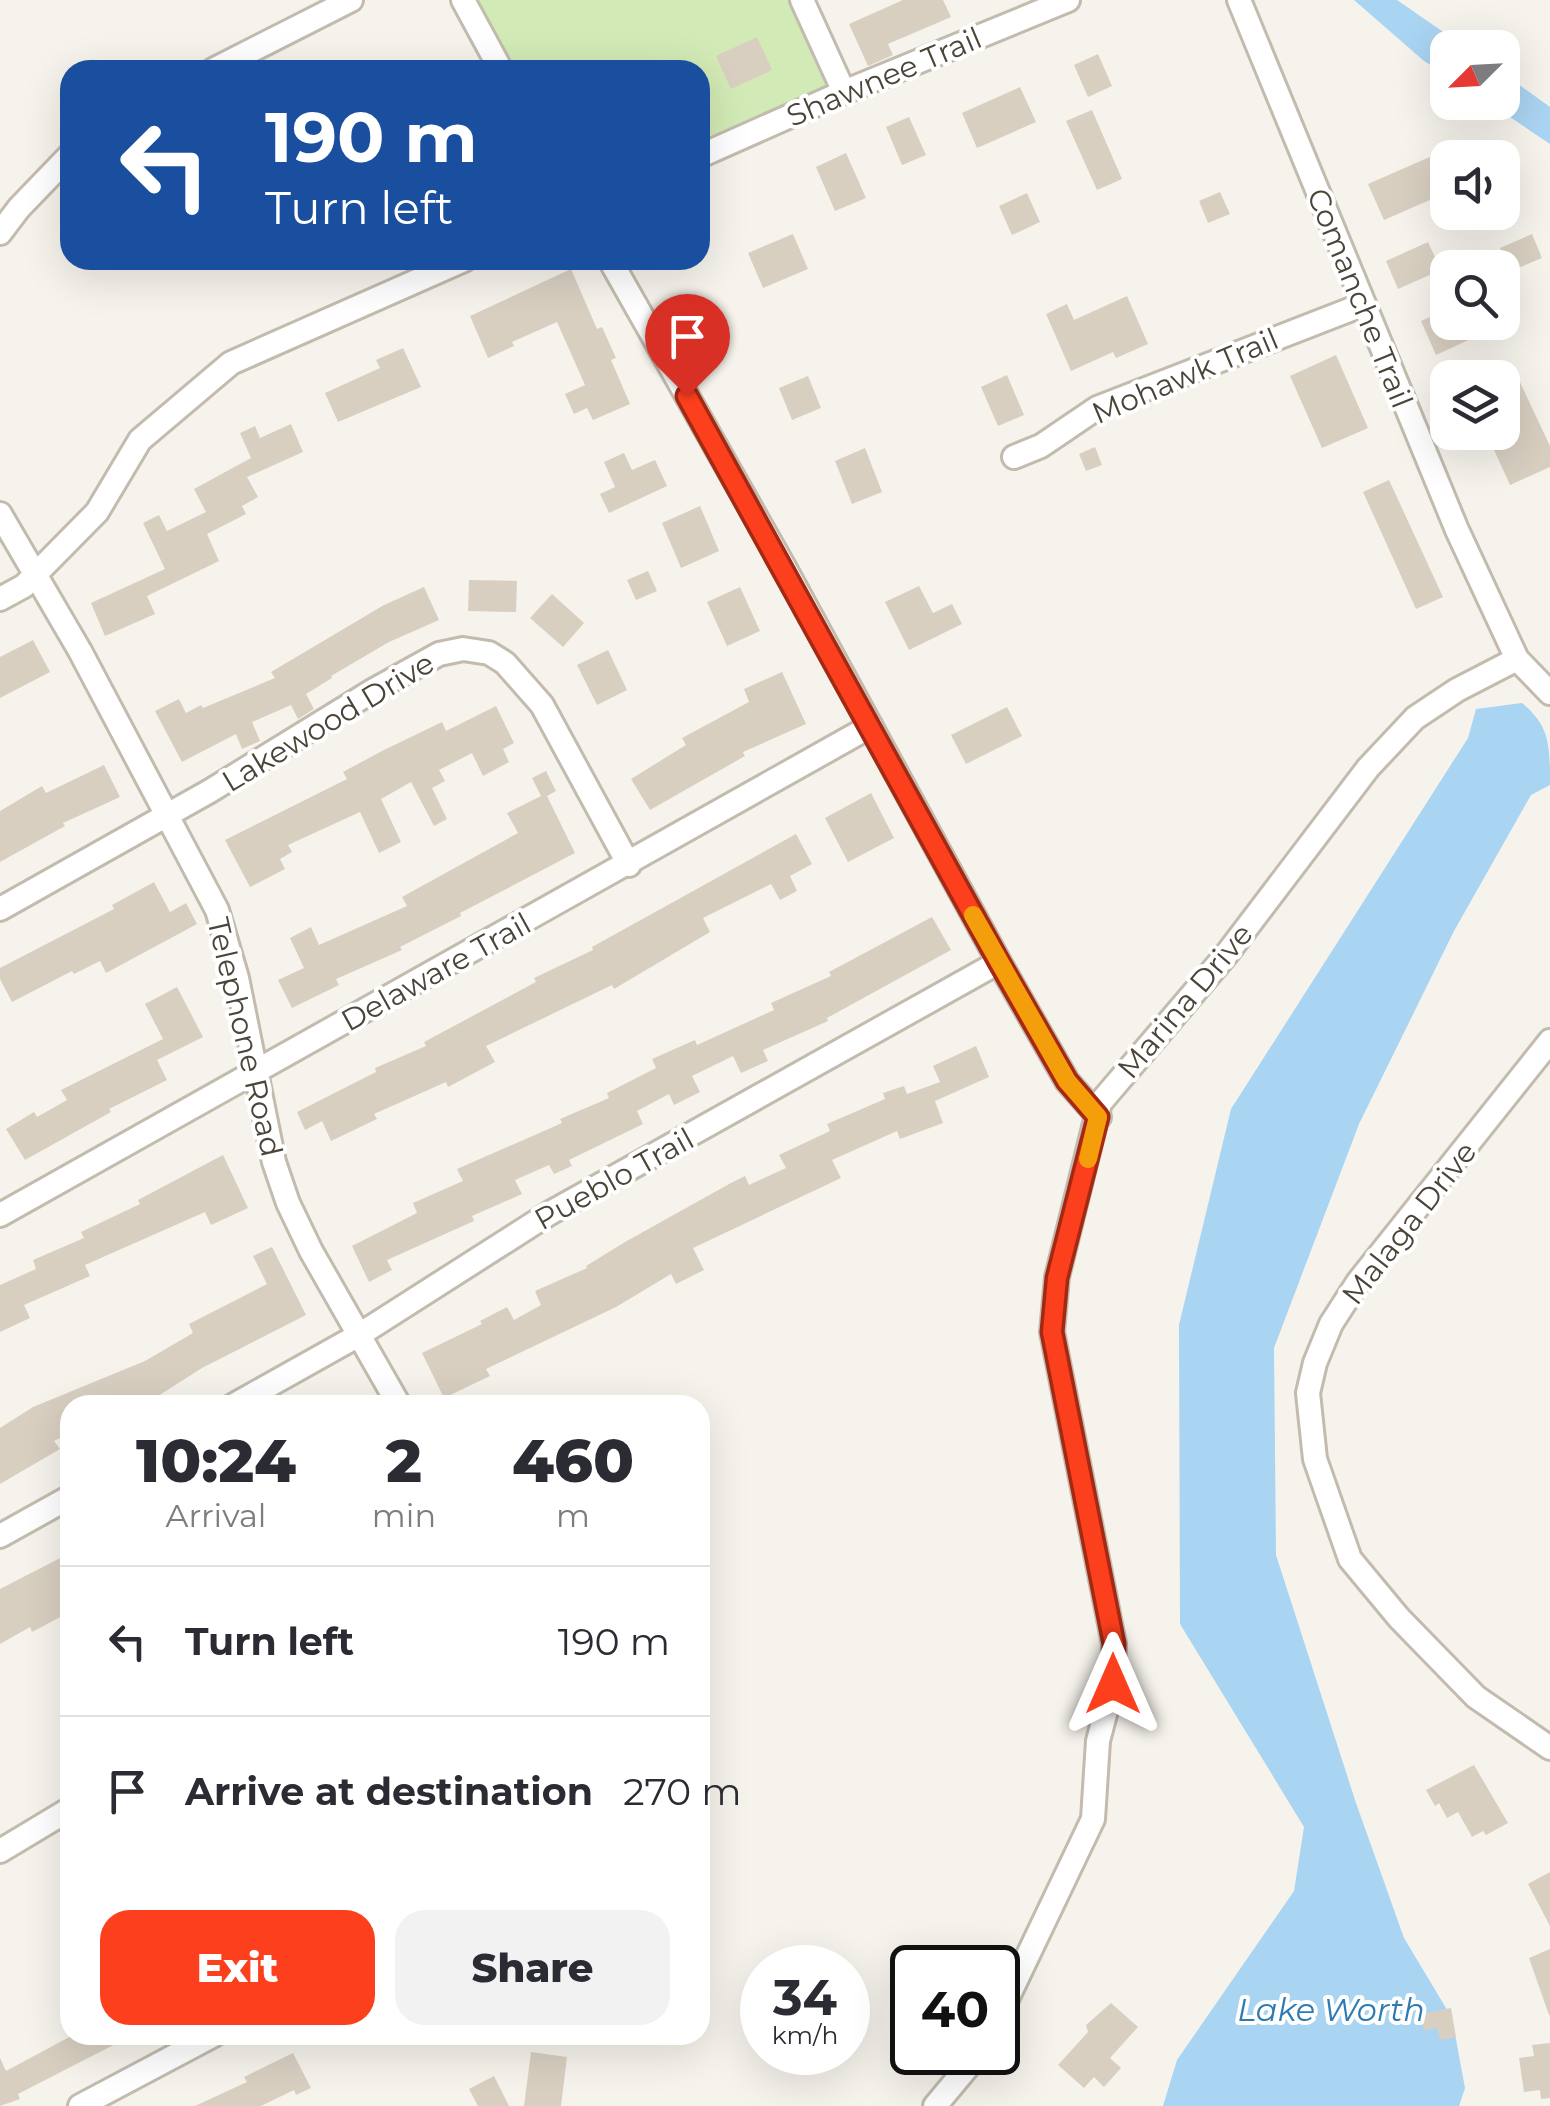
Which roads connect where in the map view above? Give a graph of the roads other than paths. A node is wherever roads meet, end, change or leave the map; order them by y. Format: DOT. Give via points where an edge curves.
graph roads {
  1 [pos="351,0"];
  2 [pos="463,0"];
  3 [pos="802,0"];
  4 [pos="1068,0"];
  5 [pos="1239,0"];
  6 [pos="233,60"];
  7 [pos="496,60"];
  8 [pos="844,92"];
  9 [pos="710,152"];
  10 [pos="60,165"];
  11 [pos="0,233"];
  12 [pos="441,270"];
  13 [pos="616,270"];
  14 [pos="1362,305"];
  15 [pos="1014,458"];
  16 [pos="0,514"];
  17 [pos="34,577"];
  18 [pos="0,599"];
  19 [pos="1518,659"];
  20 [pos="1550,693"];
  21 [pos="871,726"];
  22 [pos="165,816"];
  23 [pos="629,865"];
  24 [pos="0,908"];
  25 [pos="999,962"];
  26 [pos="1550,1041"];
  27 [pos="258,1072"];
  28 [pos="1098,1117"];
  29 [pos="0,1215"];
  30 [pos="358,1335"];
  31 [pos="252,1395"];
  32 [pos="393,1395"];
  33 [pos="60,1503"];
  34 [pos="0,1536"];
  35 [pos="1550,1748"];
  36 [pos="60,1815"];
  37 [pos="0,1851"];
  38 [pos="1020,1972"];
  39 [pos="195,2045"];
  40 [pos="961,2075"];
  41 [pos="80,2106"];
  42 [pos="935,2106"];
  1 -- 6 [label="street"];
  2 -- 7 [label="street"];
  3 -- 8 [label="street"];
  4 -- 8 [label="street, Shawnee Trail"];
  5 -- 14 [label="street, Comanche Trail"];
  8 -- 9 [label="street, Shawnee Trail"];
  10 -- 11 [label="street"];
  12 -- 17 [label="street" via="230,363 140,440 97,512"];
  13 -- 21 [label="street"];
  14 -- 15 [label="street, Mohawk Trail" via="1097,408"];
  14 -- 19 [label="street, Comanche Trail"];
  16 -- 17 [label="street, Telephone Road"];
  17 -- 18 [label="street"];
  17 -- 22 [label="street, Telephone Road"];
  19 -- 20 [label="street, Comanche Trail"];
  19 -- 28 [label="street, Marina Drive" via="1415,718 1368,768 1226,954 1100,1103"];
  21 -- 23 [label="street, Delaware Trail"];
  21 -- 25 [label="street"];
  22 -- 23 [label="street, Lakewood Drive" via="374,690 440,654 463,649 489,652 505,663 542,705"];
  22 -- 24 [label="street, Lakewood Drive"];
  22 -- 27 [label="street, Telephone Road" via="217,910"];
  23 -- 27 [label="street, Delaware Trail"];
  25 -- 28 [label="street" via="1067,1081"];
  25 -- 30 [label="street, Pueblo Trail" via="550,1213"];
  26 -- 35 [label="street, Malaga Drive" via="1358,1282 1332,1324 1308,1393 1315,1459 1350,1559 1476,1697"];
  27 -- 29 [label="street, Delaware Trail"];
  27 -- 30 [label="street, Telephone Road" via="288,1203"];
  28 -- 38 [label="street, Marina Drive" via="1057,1278 1052,1332 1114,1644 1113,1684 1098,1741 1093,1819"];
  30 -- 31 [label="street, Pueblo Trail"];
  30 -- 32 [label="street, Telephone Road"];
  33 -- 34 [label="street"];
  36 -- 37 [label="street"];
  39 -- 41 [label="street"];
  40 -- 42 [label="street"];
}
